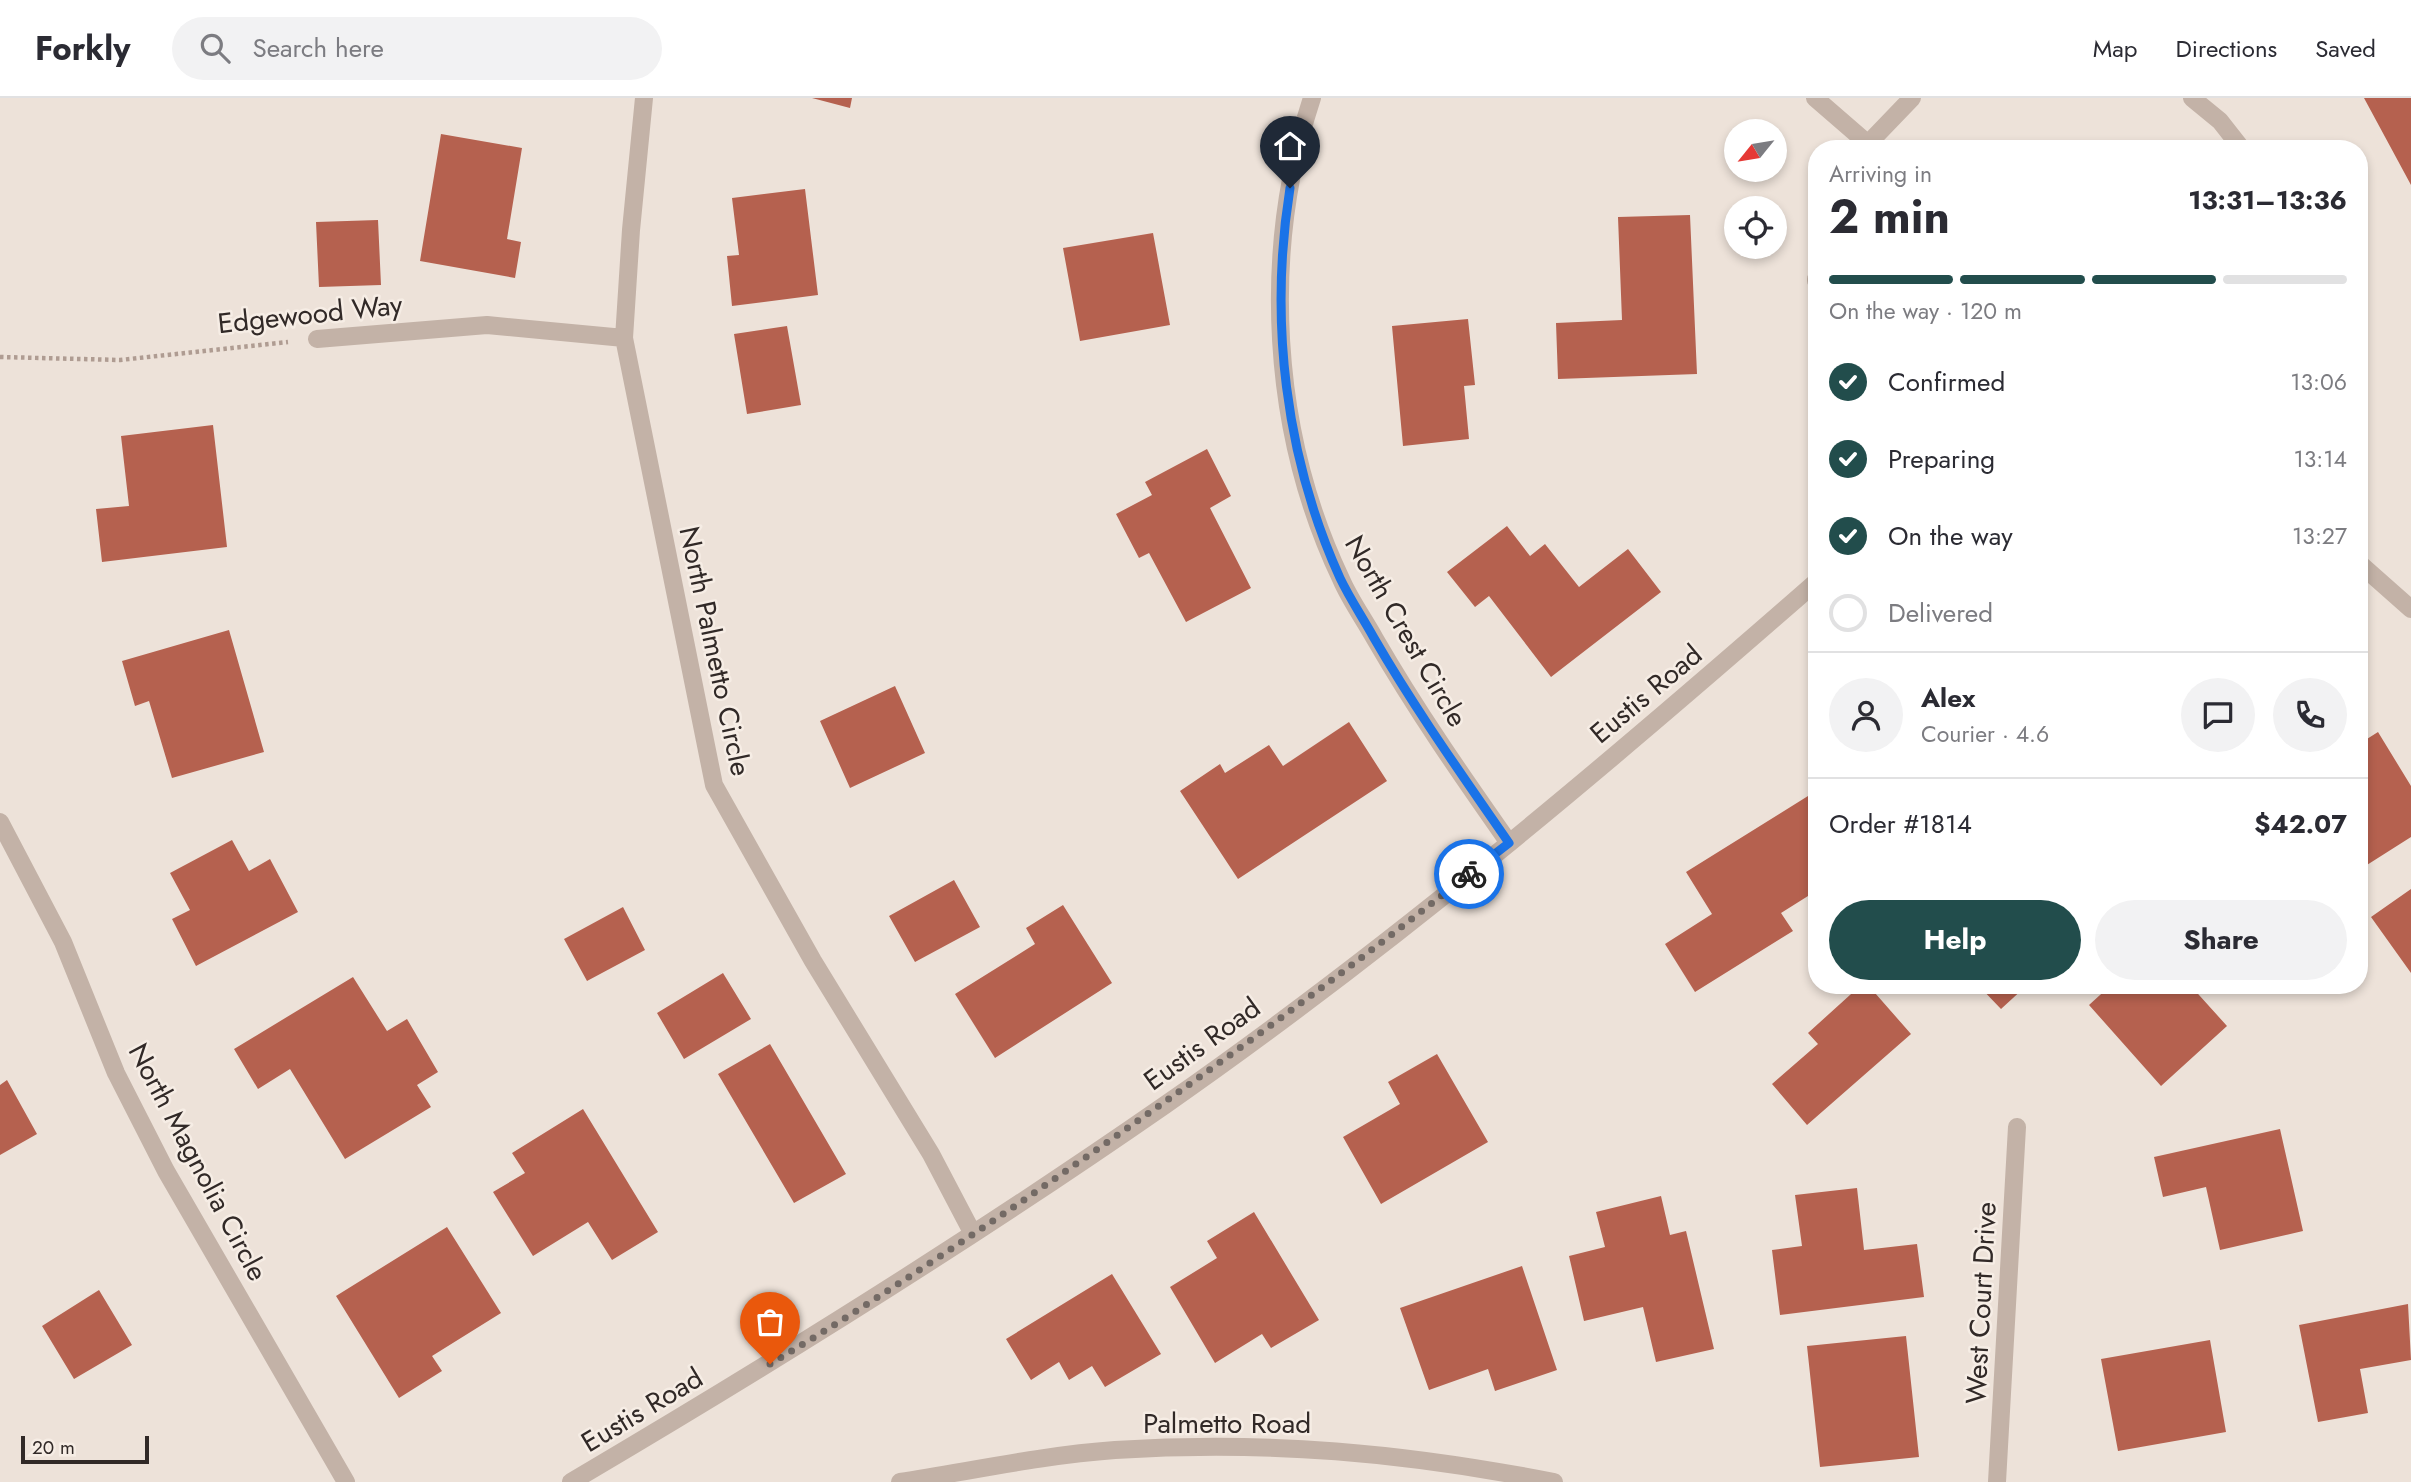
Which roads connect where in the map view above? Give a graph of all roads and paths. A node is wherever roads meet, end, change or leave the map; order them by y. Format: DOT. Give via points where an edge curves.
graph roads {
  1 [pos="644,98"];
  2 [pos="1312,98"];
  3 [pos="1815,98"];
  4 [pos="1912,98"];
  5 [pos="2192,98"];
  6 [pos="1859,140"];
  7 [pos="1871,140"];
  8 [pos="2235,140"];
  9 [pos="625,338"];
  10 [pos="317,339"];
  11 [pos="0,357"];
  12 [pos="2368,570"];
  13 [pos="1808,589"];
  14 [pos="2411,609"];
  15 [pos="0,822"];
  16 [pos="1509,843"];
  17 [pos="2017,1127"];
  18 [pos="973,1234"];
  19 [pos="346,1482"];
  20 [pos="571,1482"];
  21 [pos="900,1482"];
  22 [pos="1554,1482"];
  23 [pos="1997,1482"];
  1 -- 9 [label="street, North Palmetto Circle"];
  2 -- 16 [label="street, North Crest Circle" via="1297,146 1283,230 1281,314 1296,450 1321,533 1342,581 1420,717"];
  3 -- 6 [label="street"];
  4 -- 7 [label="street"];
  5 -- 8 [label="street"];
  9 -- 10 [label="street, Edgewood Way" via="487,325"];
  9 -- 18 [label="street, North Palmetto Circle" via="714,785 813,961 931,1154"];
  10 -- 11 [label="path, Edgewood Way" via="120,360"];
  12 -- 14 [label="street"];
  13 -- 16 [label="street, Eustis Road"];
  15 -- 19 [label="street, North Magnolia Circle" via="63,942 116,1073 166,1171"];
  16 -- 18 [label="street, Eustis Road" via="1377,948 1178,1095"];
  17 -- 23 [label="street, West Court Drive"];
  18 -- 20 [label="street, Eustis Road" via="792,1351"];
  21 -- 22 [label="street, Palmetto Road" via="1112,1450 1209,1446 1341,1450 1450,1462"];
}
